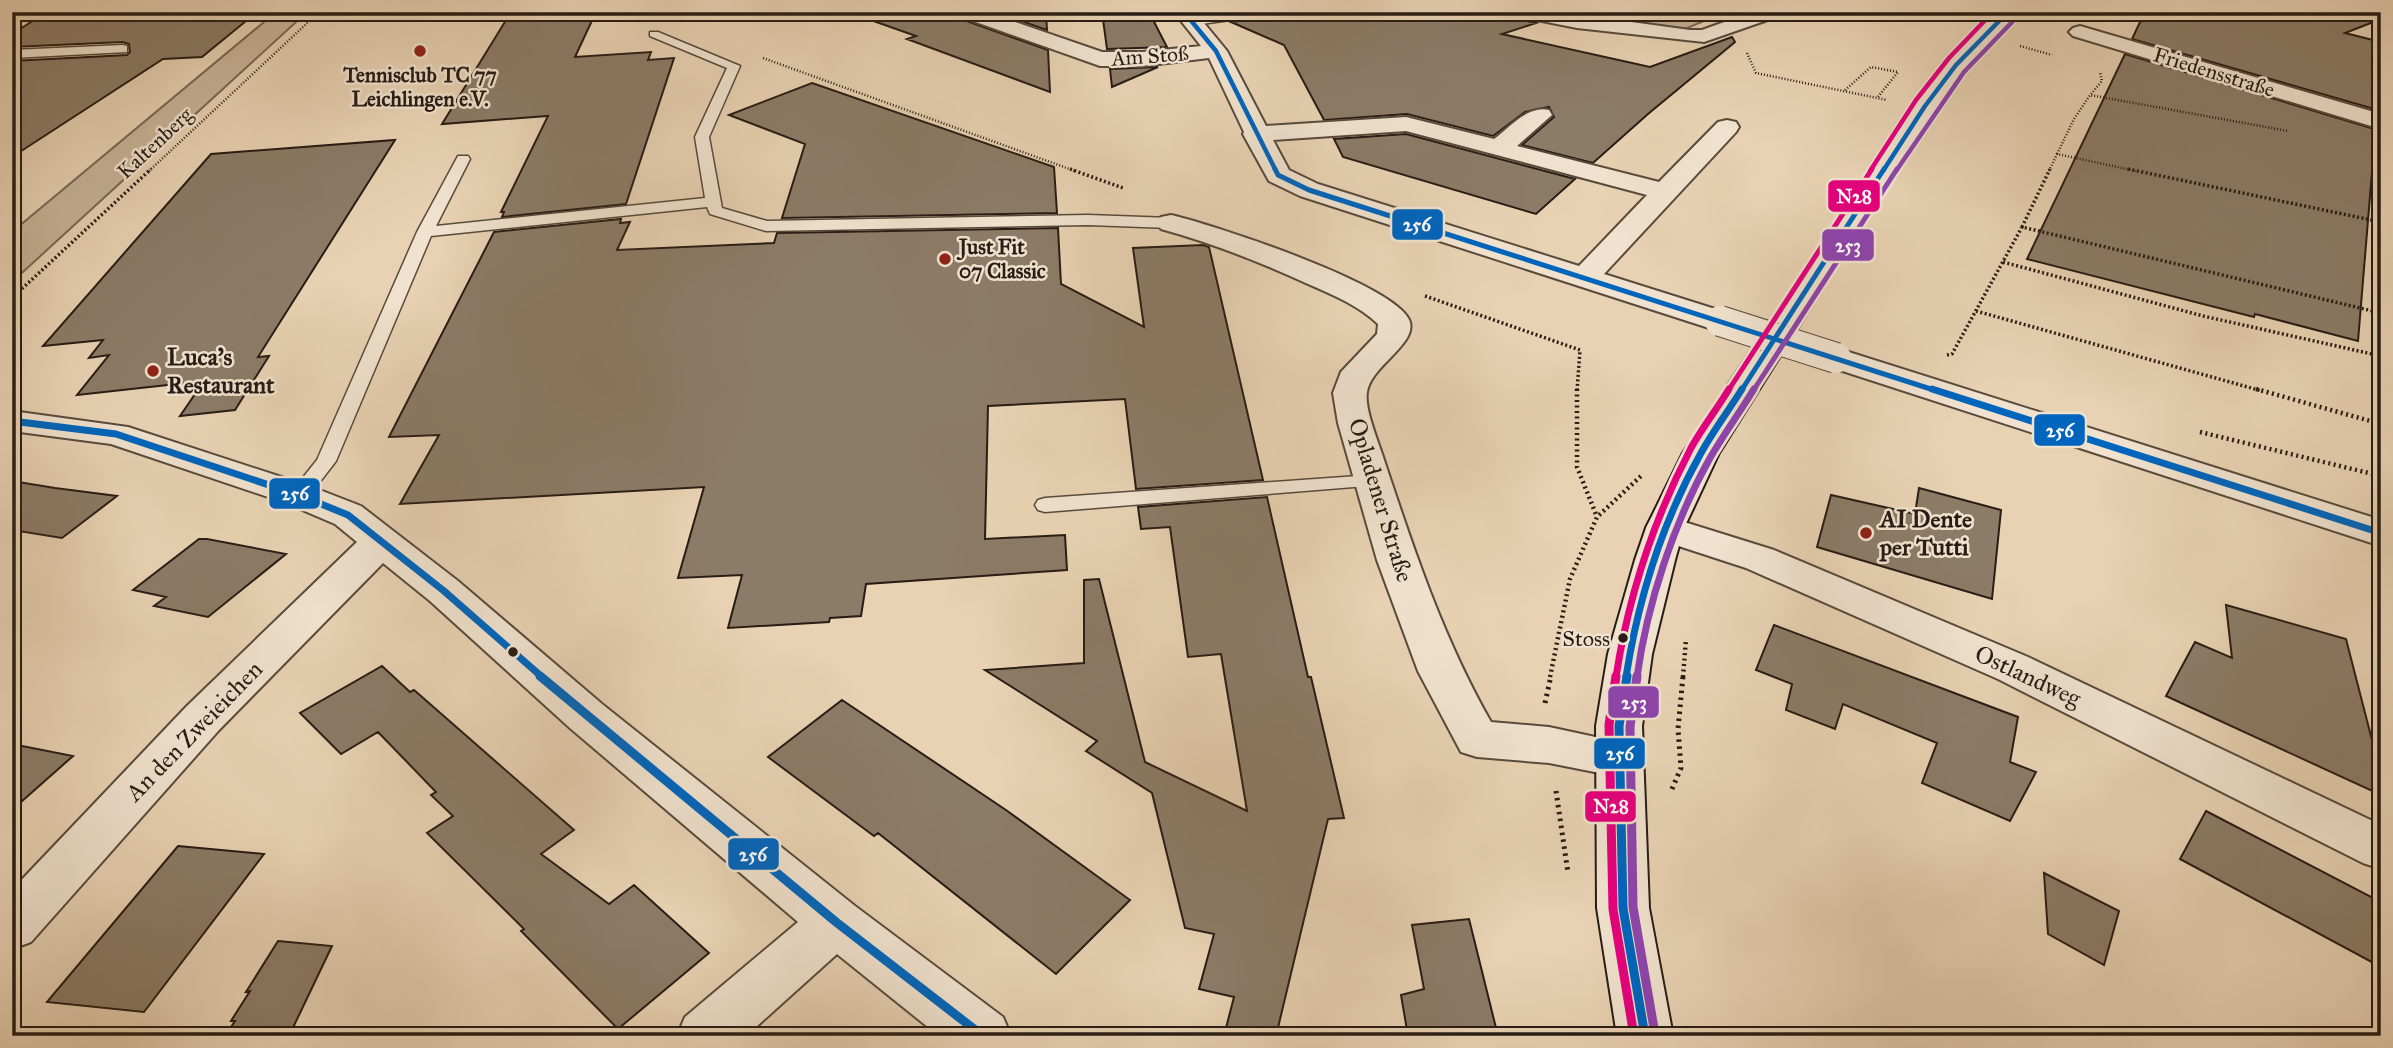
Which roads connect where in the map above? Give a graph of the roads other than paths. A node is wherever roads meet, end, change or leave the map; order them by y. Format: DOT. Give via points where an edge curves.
graph roads {
  1 [pos="966,12"];
  2 [pos="1266,12"];
  3 [pos="1524,12"];
  4 [pos="1590,12"];
  5 [pos="1772,12"];
  6 [pos="2008,12"];
  7 [pos="1189,17"];
  8 [pos="1566,19"];
  9 [pos="2096,20"];
  10 [pos="654,34"];
  11 [pos="123,49"];
  12 [pos="1216,51"];
  13 [pos="12,54"];
  14 [pos="1540,116"];
  15 [pos="2381,122"];
  16 [pos="1727,127"];
  17 [pos="1260,143"];
  18 [pos="1499,148"];
  19 [pos="463,159"];
  20 [pos="1665,192"];
  21 [pos="713,202"];
  22 [pos="1171,223"];
  23 [pos="425,232"];
  24 [pos="1584,278"];
  25 [pos="12,421"];
  26 [pos="1372,481"];
  27 [pos="299,495"];
  28 [pos="1045,505"];
  29 [pos="1665,528"];
  30 [pos="2381,533"];
  31 [pos="382,541"];
  32 [pos="1620,759"];
  33 [pos="2381,848"];
  34 [pos="836,922"];
  35 [pos="12,926"];
  36 [pos="705,1036"];
  37 [pos="983,1036"];
  38 [pos="1645,1036"];
  1 -- 12 [label="street, Am Stoß" via="1100,59"];
  2 -- 7 [label="lane"];
  3 -- 8 [label="street"];
  4 -- 8 [label="street"];
  5 -- 8 [label="street" via="1704,36"];
  6 -- 29 [label="street" via="1956,65 1925,106 1707,443"];
  7 -- 12 [label="street"];
  9 -- 15 [label="street, Friedensstraße" via="2080,32"];
  10 -- 21 [label="lane" via="734,66 702,138"];
  11 -- 13 [label="lane"];
  12 -- 17 [label="street"];
  14 -- 18 [label="street"];
  16 -- 20 [label="street"];
  17 -- 18 [label="street" via="1406,124"];
  17 -- 24 [label="street" via="1278,176 1309,190"];
  18 -- 20 [label="street"];
  19 -- 23 [label="lane"];
  20 -- 24 [label="street"];
  21 -- 22 [label="lane" via="715,211 766,226 1088,220"];
  21 -- 23 [label="lane"];
  22 -- 26 [label="street, Opladener Straße" via="1265,252 1367,300 1394,322 1393,336 1357,372 1350,393"];
  23 -- 27 [label="lane" via="326,461"];
  24 -- 30 [label="street, bridge"];
  25 -- 27 [label="street" via="116,434"];
  26 -- 28 [label="lane"];
  26 -- 32 [label="street, Opladener Straße" via="1440,671 1477,739 1549,745"];
  27 -- 31 [label="street" via="348,515"];
  29 -- 32 [label="street" via="1630,653 1619,726"];
  29 -- 33 [label="street, Ostlandweg" via="1760,559 2013,668"];
  31 -- 34 [label="street"];
  31 -- 35 [label="street, An den Zweieichen" via="202,718"];
  32 -- 38 [label="street" via="1623,908"];
  34 -- 36 [label="street"];
  34 -- 37 [label="street"];
}
